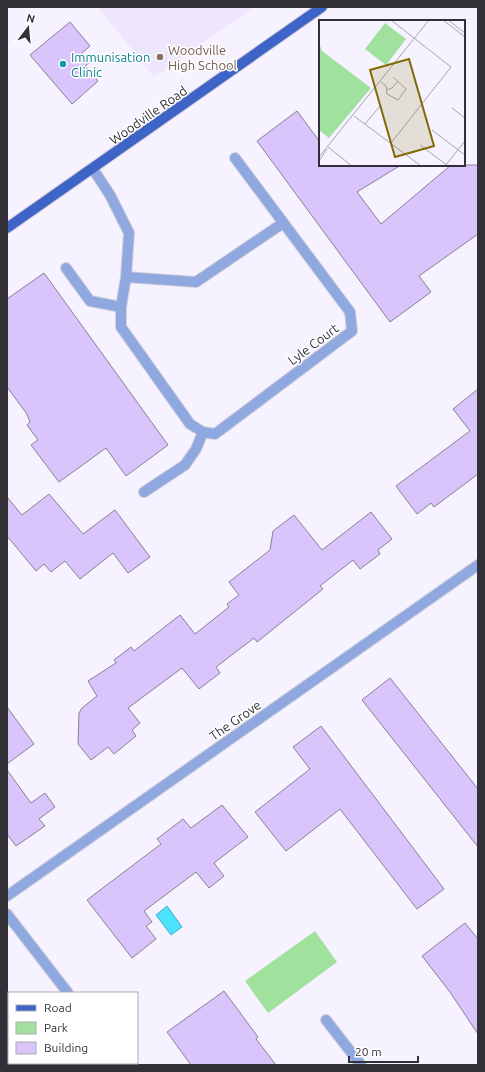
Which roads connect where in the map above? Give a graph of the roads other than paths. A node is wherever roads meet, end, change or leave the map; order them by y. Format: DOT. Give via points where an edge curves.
graph roads {
  1 [pos="322,7"];
  2 [pos="234,158"];
  3 [pos="92,169"];
  4 [pos="283,223"];
  5 [pos="7,228"];
  6 [pos="66,268"];
  7 [pos="126,277"];
  8 [pos="121,307"];
  9 [pos="203,432"];
  10 [pos="144,492"];
  11 [pos="478,565"];
  12 [pos="7,896"];
  13 [pos="7,914"];
  14 [pos="67,992"];
  15 [pos="326,1020"];
  16 [pos="361,1065"];
  1 -- 3 [label="main road, Woodville Road"];
  2 -- 4 [label="street, Lyle Court"];
  3 -- 5 [label="main road, Woodville Road"];
  3 -- 7 [label="street" via="110,195 129,233"];
  4 -- 7 [label="street" via="196,282"];
  4 -- 9 [label="street, Lyle Court" via="350,312 352,331 215,434"];
  6 -- 8 [label="street" via="90,301"];
  7 -- 8 [label="street"];
  8 -- 9 [label="street" via="121,327 190,424"];
  9 -- 10 [label="street" via="185,465"];
  11 -- 12 [label="street, The Grove"];
  13 -- 14 [label="street"];
  15 -- 16 [label="street"];
}
